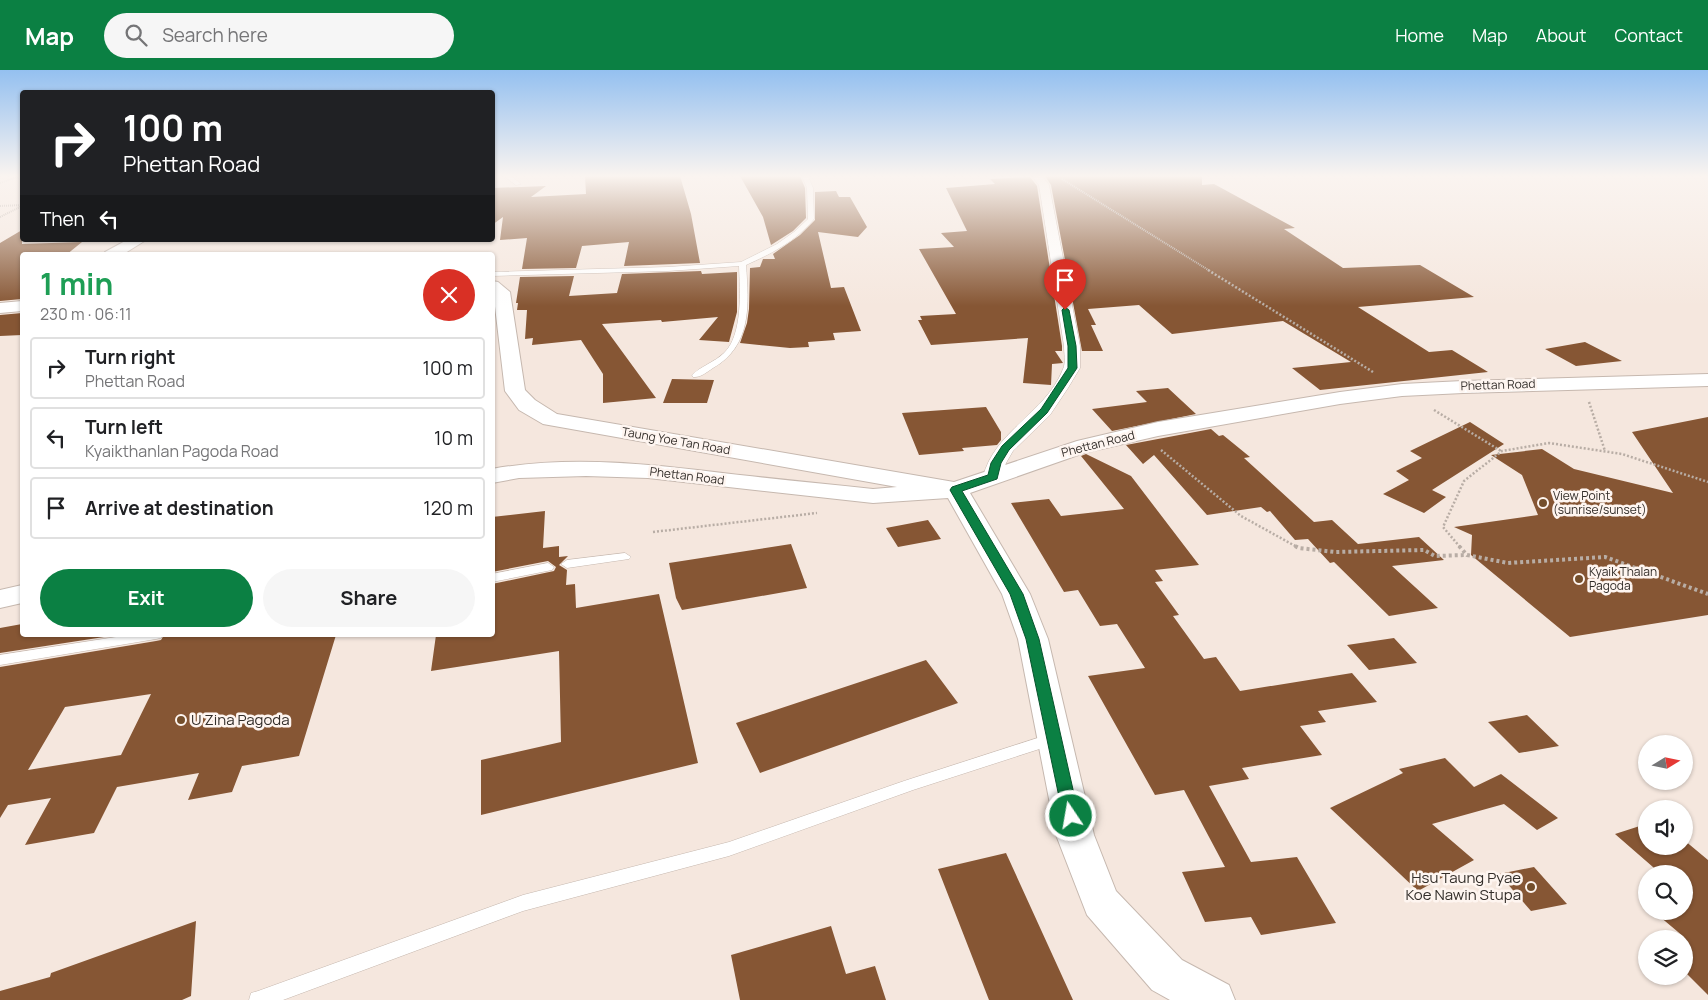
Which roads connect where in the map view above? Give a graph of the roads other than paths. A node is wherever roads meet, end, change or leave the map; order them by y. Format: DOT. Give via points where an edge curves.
graph roads {
  1 [pos="811,219"];
  2 [pos="1050,219"];
  3 [pos="134,242"];
  4 [pos="116,252"];
  5 [pos="742,264"];
  6 [pos="495,274"];
  7 [pos="495,288"];
  8 [pos="696,374"];
  9 [pos="1708,380"];
  10 [pos="495,475"];
  11 [pos="993,477"];
  12 [pos="956,490"];
  13 [pos="625,557"];
  14 [pos="568,564"];
  15 [pos="548,567"];
  16 [pos="495,577"];
  17 [pos="20,594"];
  18 [pos="0,599"];
  19 [pos="144,637"];
  20 [pos="0,660"];
  21 [pos="1054,739"];
  22 [pos="258,1000"];
  23 [pos="1213,1000"];
  1 -- 5 [label="lane" via="767,254"];
  2 -- 11 [label="street" via="1072,346 1072,368 1044,411 1005,448 996,463"];
  3 -- 4 [label="street"];
  5 -- 6 [label="lane"];
  5 -- 8 [label="lane" via="744,289 738,339 729,353"];
  7 -- 12 [label="street, Taung Yoe Tan Road" via="501,292 515,390 527,405 551,419"];
  9 -- 11 [label="street, Phettan Road" via="1402,390 1340,398 1158,429 1077,448"];
  10 -- 12 [label="street, Phettan Road" via="519,471 586,469 648,471 874,496"];
  11 -- 12 [label="street, Phettan Road"];
  12 -- 21 [label="street" via="1016,594 1033,639"];
  13 -- 14 [label="lane"];
  15 -- 16 [label="lane"];
  17 -- 18 [label="street"];
  19 -- 20 [label="lane"];
  21 -- 22 [label="lane" via="909,785 729,849 523,903"];
  21 -- 23 [label="street" via="1075,835 1101,902 1167,975"];
}
